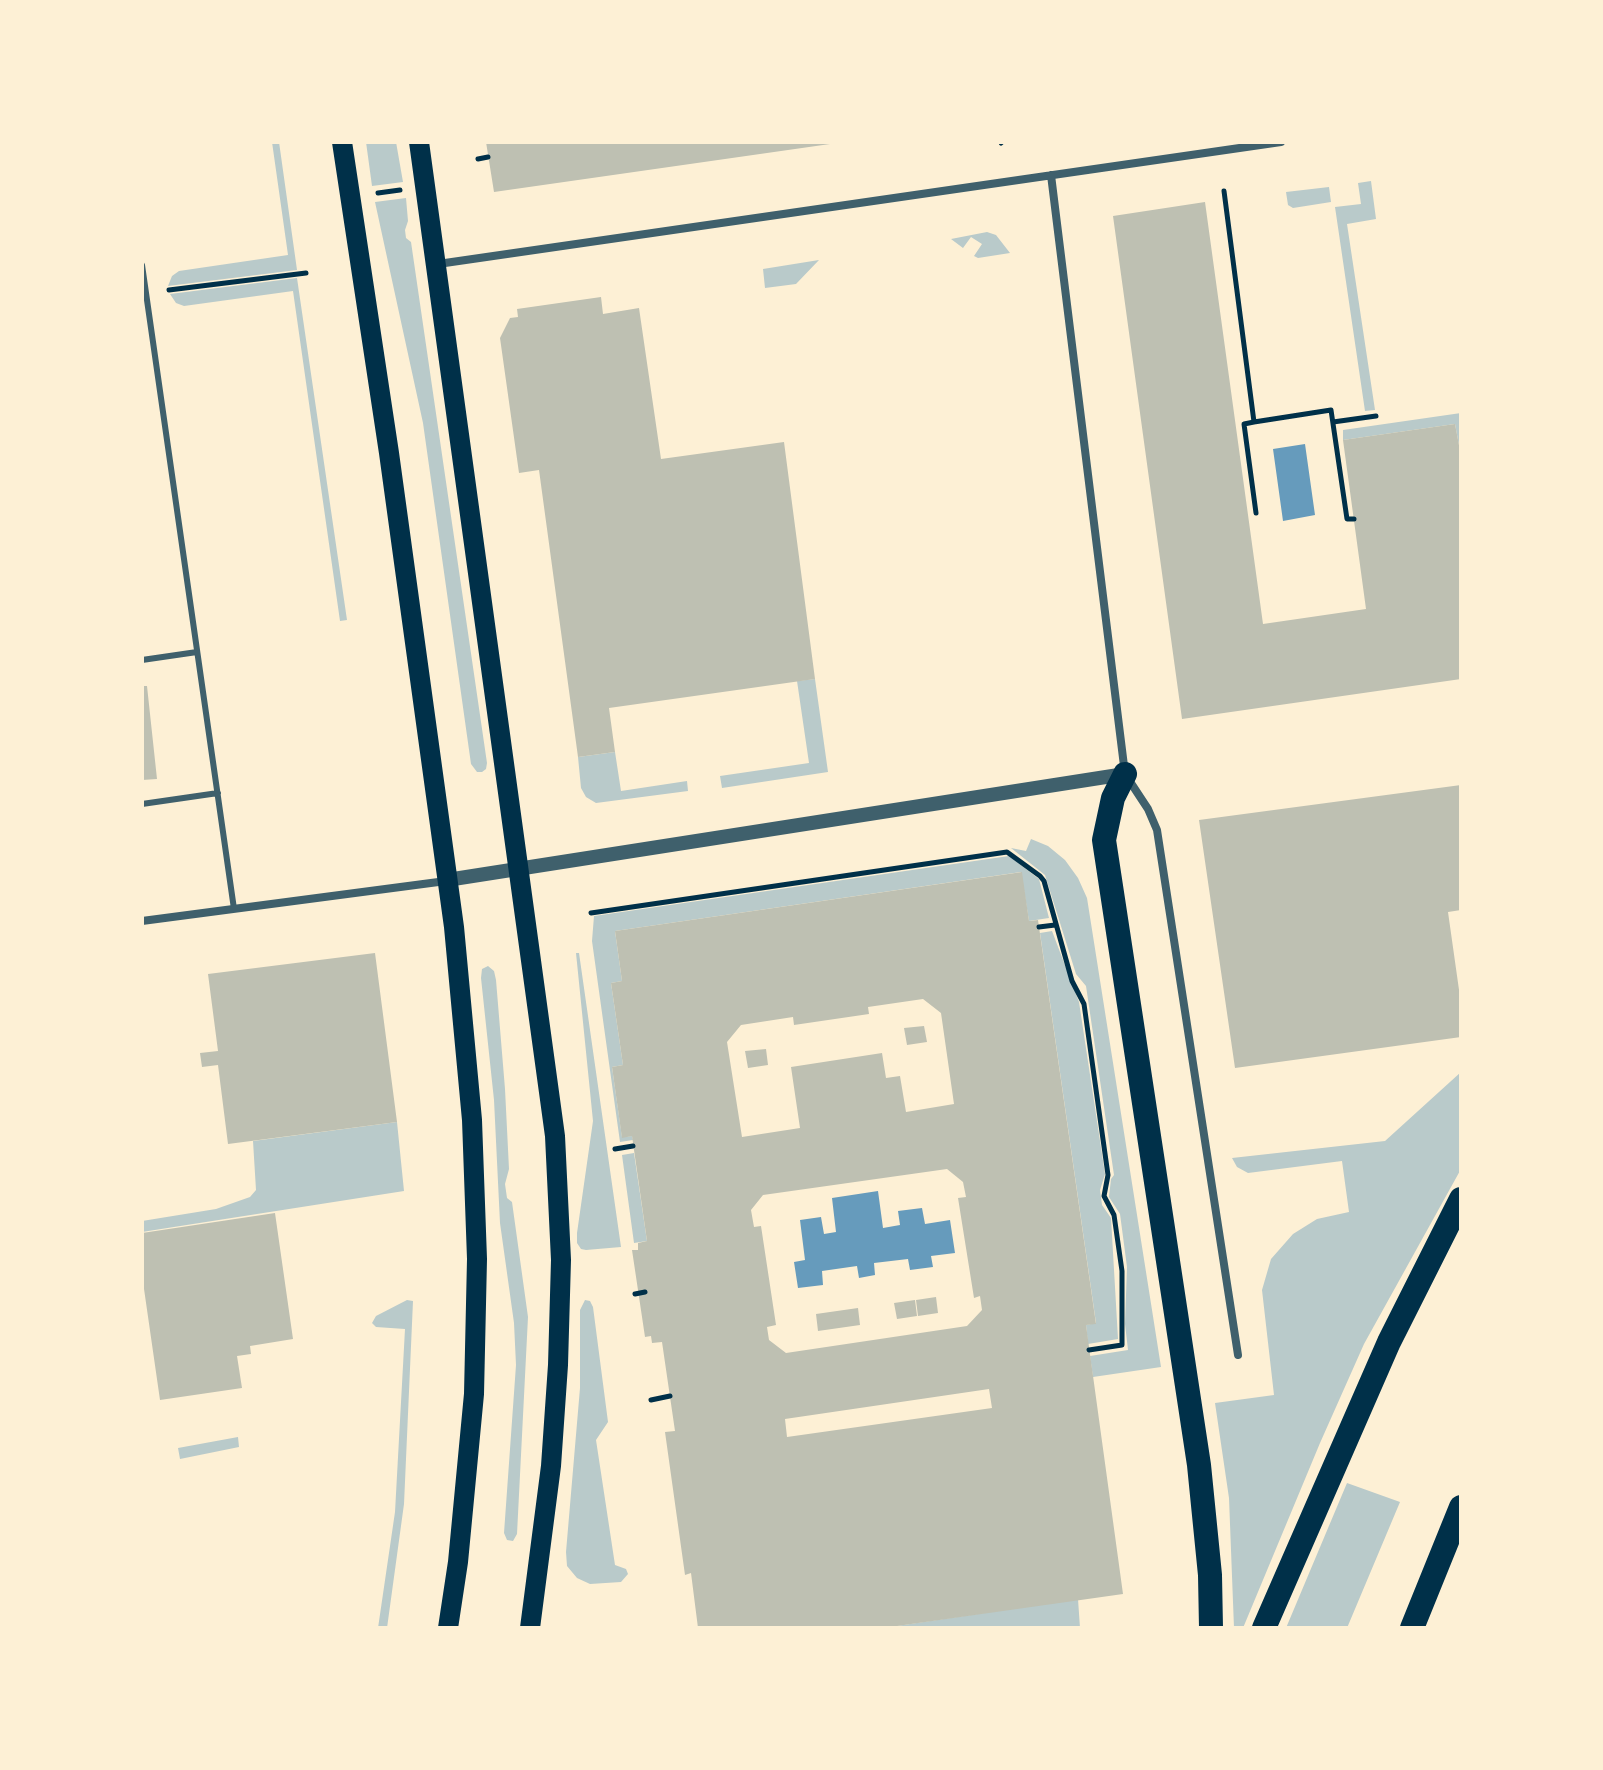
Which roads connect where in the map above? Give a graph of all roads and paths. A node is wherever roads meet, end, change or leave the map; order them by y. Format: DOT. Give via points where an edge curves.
graph roads {
  1 [pos="342,142"];
  2 [pos="419,142"];
  3 [pos="1281,142"];
  4 [pos="488,157"];
  5 [pos="478,159"];
  6 [pos="1051,175"];
  7 [pos="404,189"];
  8 [pos="1224,191"];
  9 [pos="373,194"];
  10 [pos="437,264"];
  11 [pos="142,265"];
  12 [pos="306,273"];
  13 [pos="169,290"];
  14 [pos="1376,416"];
  15 [pos="1254,422"];
  16 [pos="1333,422"];
  17 [pos="1256,513"];
  18 [pos="1354,519"];
  19 [pos="197,652"];
  20 [pos="142,660"];
  21 [pos="1125,774"];
  22 [pos="218,793"];
  23 [pos="142,797"];
  24 [pos="158,801"];
  25 [pos="142,804"];
  26 [pos="518,870"];
  27 [pos="447,880"];
  28 [pos="234,909"];
  29 [pos="591,913"];
  30 [pos="142,921"];
  31 [pos="1055,925"];
  32 [pos="1039,927"];
  33 [pos="633,1146"];
  34 [pos="615,1149"];
  35 [pos="1461,1199"];
  36 [pos="645,1292"];
  37 [pos="635,1294"];
  38 [pos="1089,1350"];
  39 [pos="1238,1355"];
  40 [pos="670,1396"];
  41 [pos="651,1400"];
  42 [pos="1458,1515"];
  43 [pos="448,1628"];
  44 [pos="530,1628"];
  45 [pos="1211,1628"];
  46 [pos="1264,1628"];
  47 [pos="1412,1628"];
  1 -- 27 [label="main road"];
  2 -- 10 [label="main road"];
  3 -- 6 [label="street"];
  4 -- 5 [label="path"];
  6 -- 10 [label="street"];
  6 -- 21 [label="street"];
  7 -- 9 [label="path"];
  8 -- 15 [label="path"];
  10 -- 26 [label="main road"];
  11 -- 19 [label="lane"];
  12 -- 13 [label="path"];
  14 -- 16 [label="path"];
  15 -- 16 [label="path" via="1331,410"];
  15 -- 17 [label="path" via="1244,424"];
  16 -- 18 [label="path" via="1347,519"];
  19 -- 20 [label="lane"];
  19 -- 22 [label="lane"];
  21 -- 26 [label="street"];
  21 -- 39 [label="street" via="1157,830"];
  21 -- 45 [label="highway" via="1113,798 1104,840 1185,1367 1210,1575"];
  22 -- 24 [label="lane"];
  22 -- 28 [label="lane"];
  23 -- 24 [label="lane"];
  24 -- 25 [label="lane"];
  26 -- 27 [label="street"];
  26 -- 44 [label="main road" via="555,1136 561,1260 551,1466"];
  27 -- 28 [label="street"];
  27 -- 43 [label="main road" via="468,1060 477,1259 469,1456"];
  28 -- 30 [label="street"];
  29 -- 31 [label="path" via="1007,852 1044,881"];
  31 -- 32 [label="path"];
  31 -- 38 [label="path" via="1084,1004 1108,1175 1104,1196 1114,1215 1122,1271 1122,1345"];
  33 -- 34 [label="path"];
  35 -- 46 [label="highway" via="1389,1342"];
  36 -- 37 [label="path"];
  40 -- 41 [label="path"];
  42 -- 47 [label="highway"];
}
